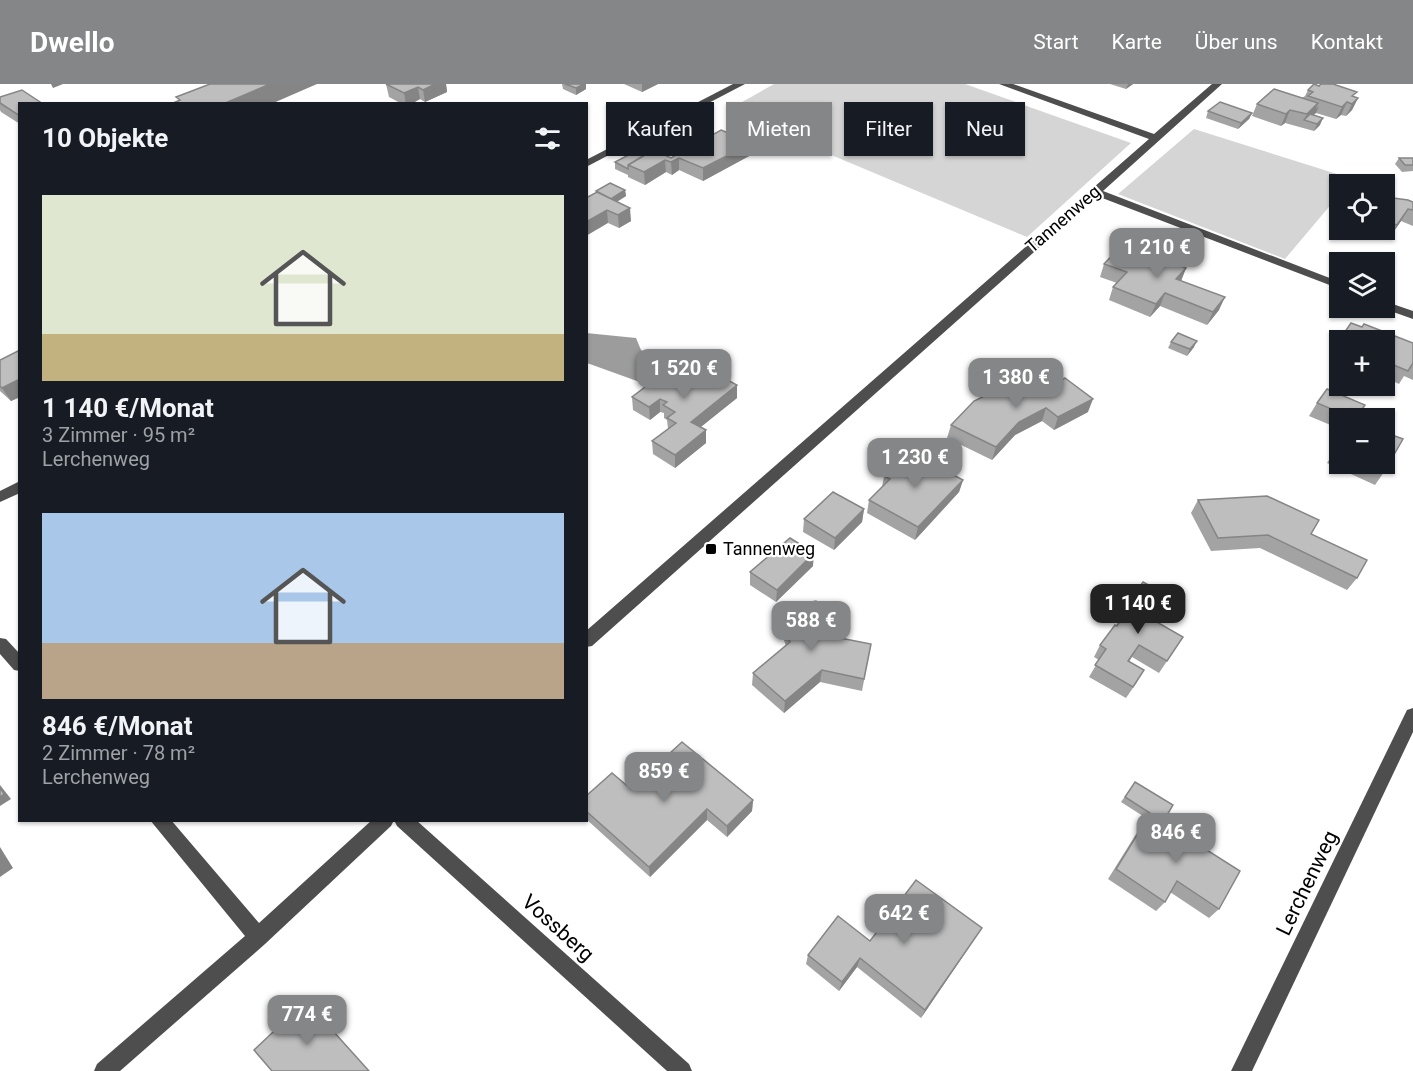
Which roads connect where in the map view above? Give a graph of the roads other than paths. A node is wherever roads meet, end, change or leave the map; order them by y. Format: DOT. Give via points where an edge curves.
graph roads {
  1 [pos="740,84"];
  2 [pos="1004,84"];
  3 [pos="1217,84"];
  4 [pos="1156,138"];
  5 [pos="588,163"];
  6 [pos="1094,191"];
  7 [pos="1329,282"];
  8 [pos="1395,308"];
  9 [pos="1413,315"];
  10 [pos="18,487"];
  11 [pos="0,498"];
  12 [pos="588,639"];
  13 [pos="0,644"];
  14 [pos="18,663"];
  15 [pos="1413,715"];
  16 [pos="161,822"];
  17 [pos="383,822"];
  18 [pos="405,822"];
  19 [pos="258,938"];
  20 [pos="104,1071"];
  21 [pos="682,1071"];
  22 [pos="1241,1071"];
  1 -- 5 [label="street"];
  2 -- 4 [label="street"];
  3 -- 4 [label="street, Tannenweg"];
  4 -- 6 [label="street, Tannenweg"];
  6 -- 7 [label="street"];
  6 -- 12 [label="street, Tannenweg"];
  8 -- 9 [label="street"];
  10 -- 11 [label="street"];
  13 -- 14 [label="street"];
  15 -- 22 [label="street, Lerchenweg"];
  16 -- 19 [label="street"];
  17 -- 19 [label="street"];
  18 -- 21 [label="street, Vossberg"];
  19 -- 20 [label="street"];
}
